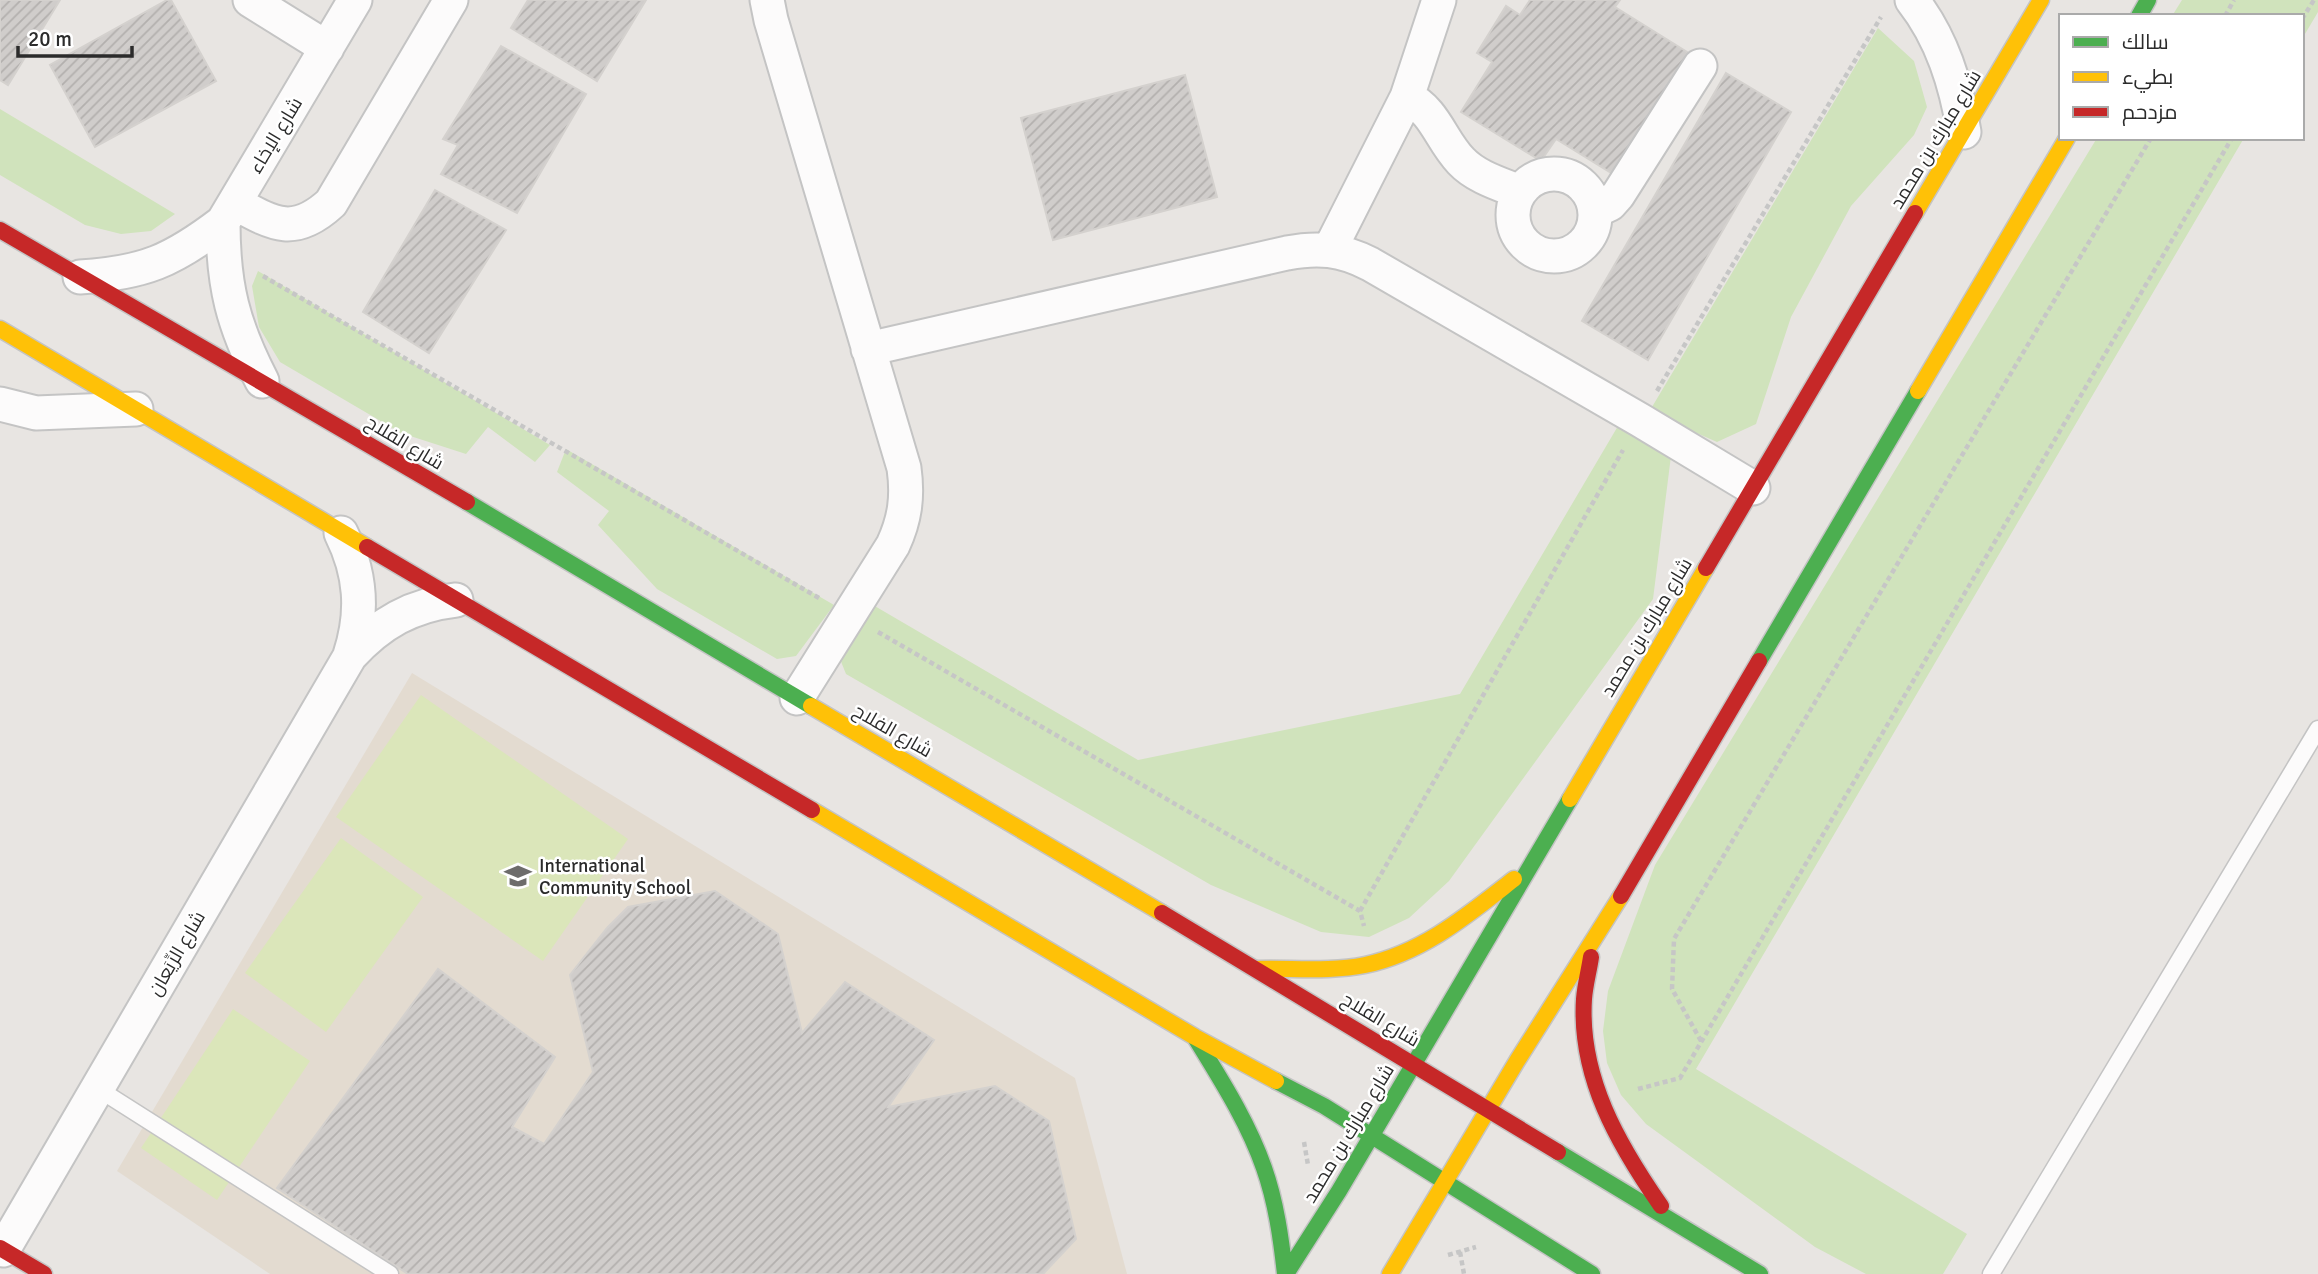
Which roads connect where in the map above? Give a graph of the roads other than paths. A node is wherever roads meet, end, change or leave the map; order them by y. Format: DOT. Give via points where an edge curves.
graph roads {
  1 [pos="250,0"];
  2 [pos="355,0"];
  3 [pos="451,0"];
  4 [pos="767,0"];
  5 [pos="1439,0"];
  6 [pos="1912,0"];
  7 [pos="2041,0"];
  8 [pos="327,48"];
  9 [pos="1700,66"];
  10 [pos="1407,97"];
  11 [pos="1964,132"];
  12 [pos="2066,140"];
  13 [pos="1520,192"];
  14 [pos="1595,211"];
  15 [pos="229,212"];
  16 [pos="0,230"];
  17 [pos="1330,249"];
  18 [pos="79,277"];
  19 [pos="0,330"];
  20 [pos="869,349"];
  21 [pos="262,381"];
  22 [pos="0,404"];
  23 [pos="136,409"];
  24 [pos="1753,488"];
  25 [pos="341,533"];
  26 [pos="456,600"];
  27 [pos="350,656"];
  28 [pos="797,698"];
  29 [pos="2318,729"];
  30 [pos="1527,869"];
  31 [pos="1594,941"];
  32 [pos="1256,969"];
  33 [pos="1195,1037"];
  34 [pos="1414,1063"];
  35 [pos="97,1088"];
  36 [pos="1489,1108"];
  37 [pos="1371,1136"];
  38 [pos="1444,1182"];
  39 [pos="1669,1217"];
  40 [pos="1,1249"];
  41 [pos="44,1274"];
  42 [pos="390,1274"];
  43 [pos="1286,1274"];
  44 [pos="1390,1274"];
  45 [pos="1592,1274"];
  46 [pos="1760,1274"];
  47 [pos="1991,1274"];
  1 -- 8 [label="street"];
  2 -- 8 [label="street, شارع الإخاء"];
  3 -- 15 [label="street" via="331,203 311,219 283,224"];
  4 -- 20 [label="street"];
  5 -- 10 [label="street"];
  6 -- 11 [label="street" via="1949,68"];
  7 -- 11 [label="main road, شارع مبارك بن محمد"];
  8 -- 15 [label="street, شارع الإخاء"];
  9 -- 14 [label="street" via="1618,195"];
  10 -- 13 [label="street" via="1425,108 1467,167"];
  10 -- 17 [label="street"];
  11 -- 24 [label="main road, شارع مبارك بن محمد"];
  12 -- 31 [label="main road"];
  13 -- 14 [label="street" via="1542,176 1556,174 1582,186"];
  13 -- 14 [label="street" via="1513,220 1525,245 1538,253 1565,255 1578,248 1588,238"];
  15 -- 18 [label="street, شارع الإخاء" via="192,246 157,264 119,274"];
  15 -- 21 [label="street" via="223,263 230,305"];
  16 -- 18 [label="main road, شارع الفلاح"];
  17 -- 20 [label="street" via="1309,248"];
  17 -- 24 [label="street" via="1370,264"];
  18 -- 21 [label="main road, شارع الفلاح"];
  19 -- 23 [label="main road"];
  20 -- 28 [label="street" via="904,468 906,505 893,545"];
  21 -- 28 [label="main road, شارع الفلاح"];
  22 -- 23 [label="street" via="36,413"];
  23 -- 25 [label="main road"];
  24 -- 30 [label="main road, شارع مبارك بن محمد"];
  25 -- 26 [label="main road"];
  25 -- 27 [label="street, شارع الرِّيَعان" via="351,552 360,593 357,635"];
  26 -- 27 [label="street, شارع الرِّيَعان" via="397,616"];
  26 -- 33 [label="main road"];
  27 -- 35 [label="street, شارع الرِّيَعان"];
  28 -- 32 [label="main road, شارع الفلاح"];
  29 -- 47 [label="lane"];
  30 -- 32 [label="main road" via="1448,928 1399,954 1366,965"];
  30 -- 34 [label="main road, شارع مبارك بن محمد"];
  31 -- 36 [label="main road"];
  31 -- 39 [label="main road" via="1584,1004 1586,1056 1603,1109 1627,1158"];
  32 -- 34 [label="main road, شارع الفلاح"];
  33 -- 37 [label="main road"];
  33 -- 43 [label="main road" via="1236,1104 1262,1161 1278,1219"];
  34 -- 36 [label="main road, شارع الفلاح"];
  34 -- 37 [label="main road, شارع مبارك بن محمد"];
  35 -- 40 [label="street, شارع الرِّيَعان"];
  35 -- 42 [label="lane"];
  36 -- 38 [label="main road"];
  36 -- 39 [label="main road, شارع الفلاح"];
  37 -- 38 [label="main road"];
  37 -- 43 [label="main road, شارع مبارك بن محمد"];
  38 -- 44 [label="main road"];
  38 -- 45 [label="main road"];
  39 -- 46 [label="main road, شارع الفلاح"];
  40 -- 41 [label="main road"];
}
